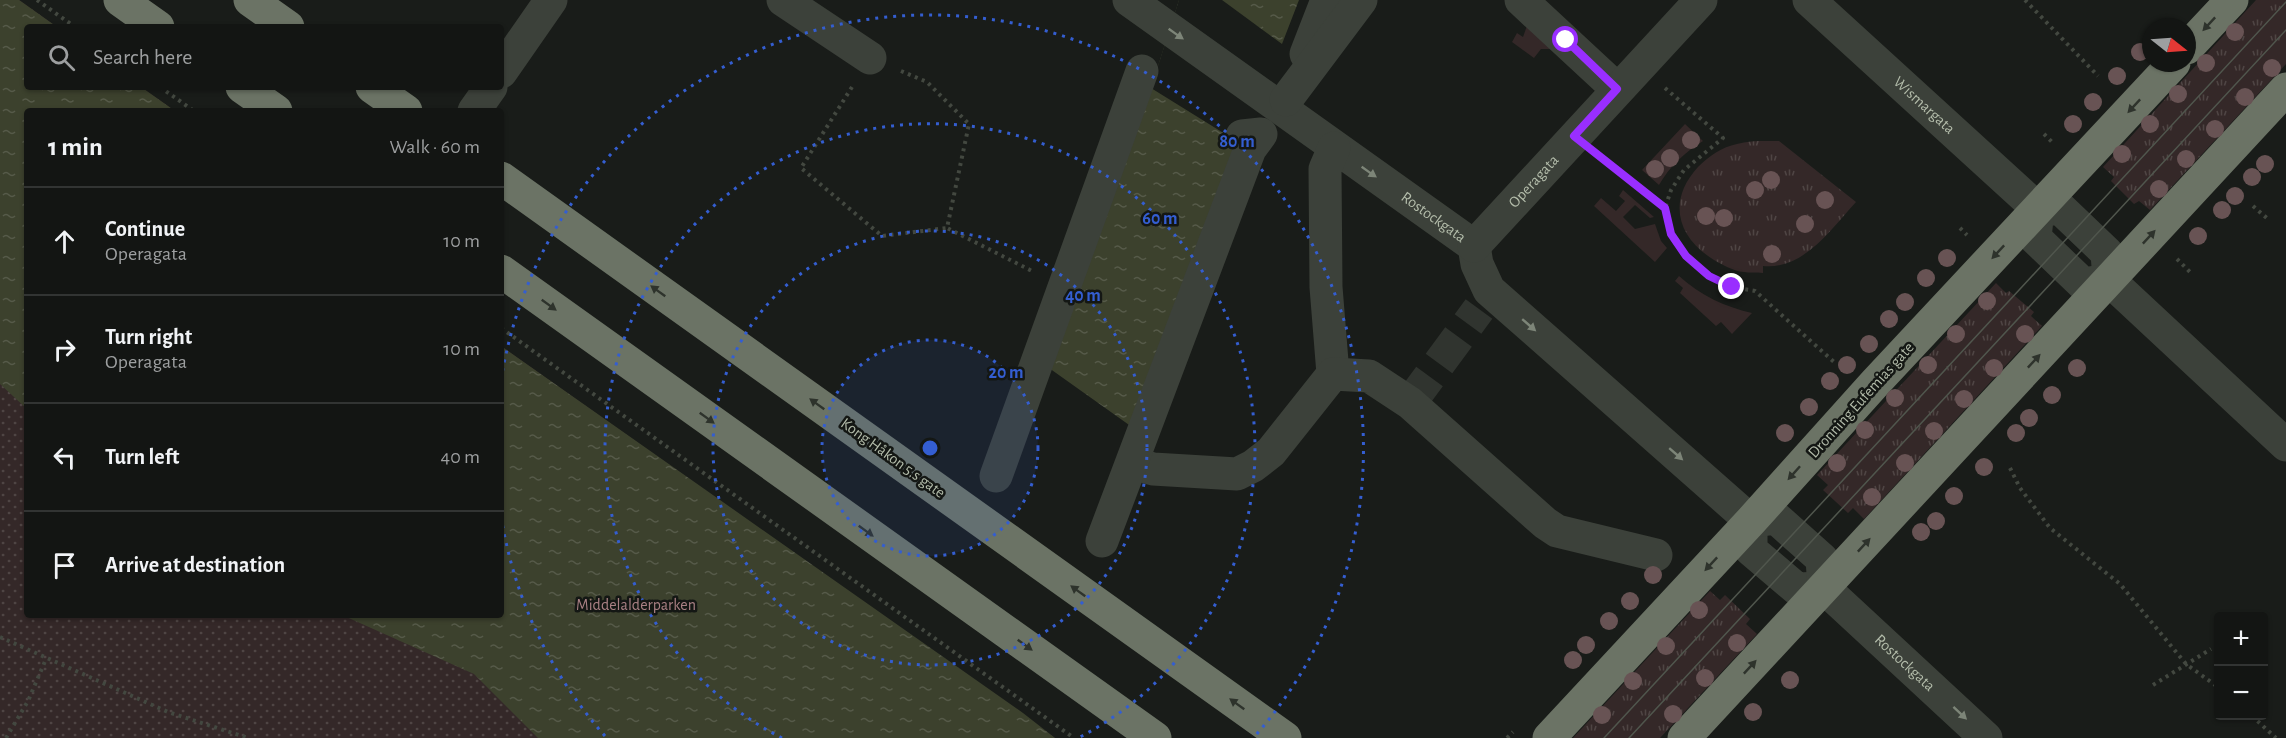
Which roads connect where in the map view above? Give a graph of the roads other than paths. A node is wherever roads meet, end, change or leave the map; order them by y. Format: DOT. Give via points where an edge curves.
graph roads {
  1 [pos="120,0"];
  2 [pos="250,0"];
  3 [pos="551,0"];
  4 [pos="783,0"];
  5 [pos="1129,0"];
  6 [pos="1327,0"];
  7 [pos="1360,0"];
  8 [pos="1521,0"];
  9 [pos="1701,0"];
  10 [pos="1809,0"];
  11 [pos="2232,0"];
  12 [pos="154,24"];
  13 [pos="284,24"];
  14 [pos="2196,38"];
  15 [pos="870,58"];
  16 [pos="504,68"];
  17 [pos="1142,72"];
  18 [pos="2166,72"];
  19 [pos="1617,89"];
  20 [pos="2286,89"];
  21 [pos="246,90"];
  22 [pos="376,90"];
  23 [pos="489,90"];
  24 [pos="272,108"];
  25 [pos="402,108"];
  26 [pos="476,108"];
  27 [pos="1242,136"];
  28 [pos="1334,148"];
  29 [pos="504,180"];
  30 [pos="2038,209"];
  31 [pos="1474,246"];
  32 [pos="504,273"];
  33 [pos="2109,280"];
  34 [pos="1333,374"];
  35 [pos="2286,445"];
  36 [pos="1133,463"];
  37 [pos="996,476"];
  38 [pos="1750,521"];
  39 [pos="1102,541"];
  40 [pos="1656,555"];
  41 [pos="1824,588"];
  42 [pos="1155,738"];
  43 [pos="1285,738"];
  44 [pos="1549,738"];
  45 [pos="1684,738"];
  46 [pos="1986,738"];
  1 -- 12 [label="highway"];
  2 -- 13 [label="highway"];
  3 -- 16 [label="street"];
  4 -- 15 [label="street"];
  5 -- 28 [label="street, Rostockgata, one-way"];
  6 -- 7 [label="street" via="1291,85"];
  8 -- 19 [label="street"];
  9 -- 19 [label="street, Operagata"];
  10 -- 30 [label="street, Wismargata"];
  11 -- 14 [label="highway, one-way"];
  17 -- 37 [label="street"];
  18 -- 30 [label="highway, Dronning Eufemias gate, one-way"];
  19 -- 31 [label="street, Operagata"];
  33 -- 20 [label="highway, one-way"];
  21 -- 24 [label="highway"];
  22 -- 25 [label="highway"];
  23 -- 26 [label="street"];
  27 -- 36 [label="street" via="1261,134 1250,149"];
  28 -- 31 [label="street, Rostockgata, one-way"];
  28 -- 34 [label="street" via="1325,169 1326,287"];
  43 -- 29 [label="highway, Kong Håkon 5.s gate, one-way"];
  30 -- 33 [label="street" via="2061,209 2107,253"];
  30 -- 38 [label="highway, Dronning Eufemias gate, one-way"];
  31 -- 38 [label="street, Rostockgata, one-way" via="1489,290 1488,303"];
  32 -- 42 [label="highway, one-way"];
  33 -- 35 [label="street"];
  41 -- 33 [label="highway, one-way"];
  34 -- 36 [label="street" via="1270,452 1236,474 1153,469"];
  34 -- 40 [label="street" via="1370,376 1410,402 1557,531"];
  36 -- 39 [label="street"];
  38 -- 41 [label="street" via="1751,550 1797,589"];
  38 -- 44 [label="highway, Dronning Eufemias gate, one-way"];
  45 -- 41 [label="highway, one-way"];
  41 -- 46 [label="street, Rostockgata, one-way"];
}
